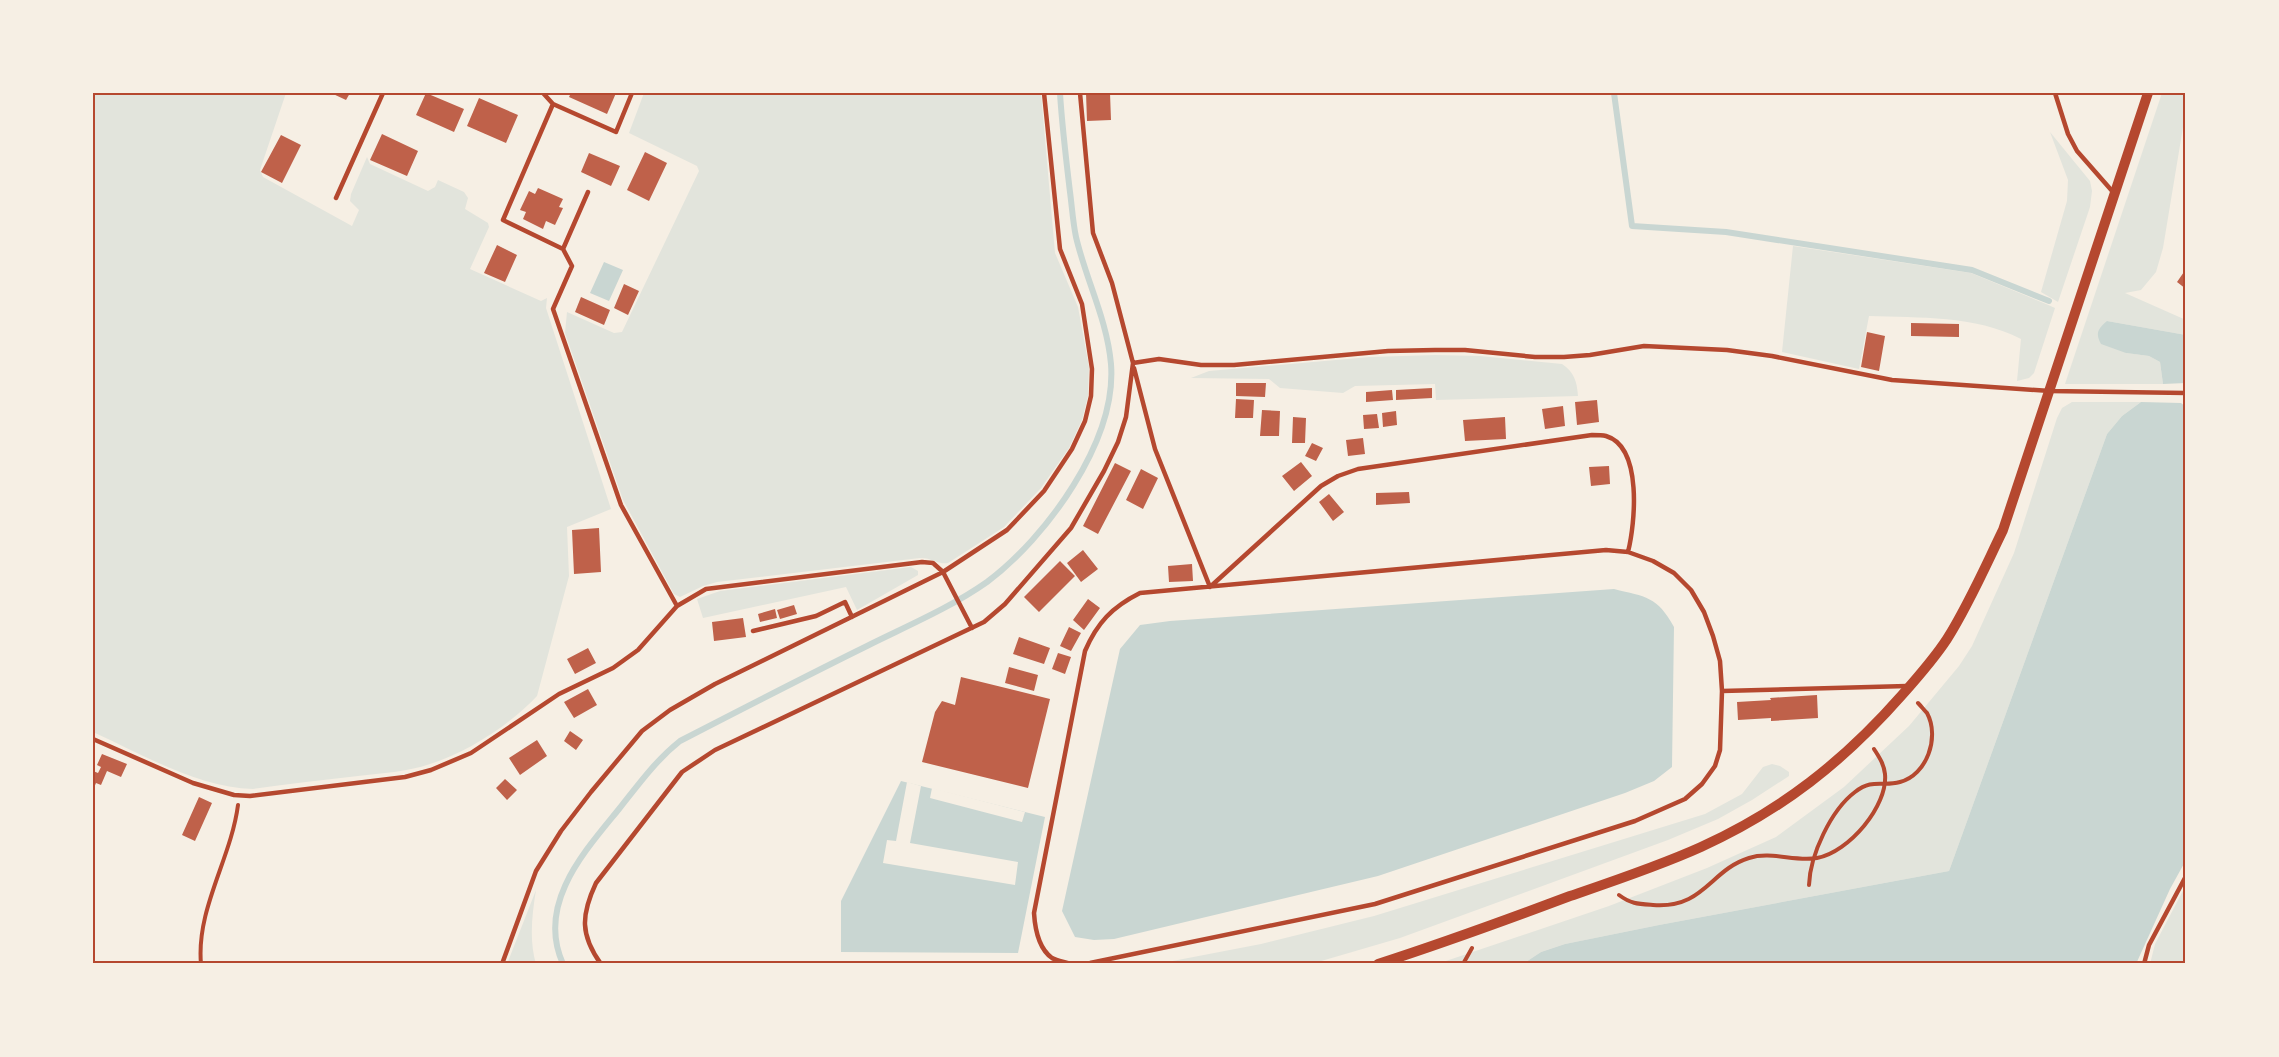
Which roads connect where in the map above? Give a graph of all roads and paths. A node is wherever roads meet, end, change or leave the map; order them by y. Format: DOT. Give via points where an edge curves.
graph roads {
  1 [pos="383,93"];
  2 [pos="543,93"];
  3 [pos="632,93"];
  4 [pos="1044,93"];
  5 [pos="1080,93"];
  6 [pos="2055,93"];
  7 [pos="2148,93"];
  8 [pos="552,104"];
  9 [pos="588,192"];
  10 [pos="2115,194"];
  11 [pos="336,198"];
  12 [pos="563,249"];
  13 [pos="1133,363"];
  14 [pos="2050,390"];
  15 [pos="2186,393"];
  16 [pos="1628,552"];
  17 [pos="943,572"];
  18 [pos="1210,587"];
  19 [pos="677,606"];
  20 [pos="852,617"];
  21 [pos="972,628"];
  22 [pos="753,631"];
  23 [pos="1910,686"];
  24 [pos="1722,691"];
  25 [pos="1918,703"];
  26 [pos="93,739"];
  27 [pos="1874,749"];
  28 [pos="1885,782"];
  29 [pos="239,795"];
  30 [pos="1812,858"];
  31 [pos="2186,876"];
  32 [pos="1809,885"];
  33 [pos="1619,895"];
  34 [pos="1474,945"];
  35 [pos="201,964"];
  36 [pos="502,964"];
  37 [pos="601,964"];
  38 [pos="1073,964"];
  39 [pos="1378,964"];
  40 [pos="1463,964"];
  41 [pos="2144,964"];
  1 -- 11 [label="lane"];
  2 -- 8 [label="lane"];
  3 -- 8 [label="lane" via="616,132"];
  4 -- 17 [label="lane" via="1060,249 1082,304 1092,369 1091,396 1072,449 1044,491 1007,530"];
  5 -- 13 [label="lane" via="1093,233 1112,283"];
  6 -- 10 [label="lane" via="2077,151"];
  7 -- 10 [label="street"];
  8 -- 12 [label="lane" via="503,220"];
  9 -- 12 [label="lane"];
  10 -- 14 [label="street"];
  12 -- 19 [label="lane" via="572,266 553,309 621,505"];
  13 -- 14 [label="lane" via="1159,359 1234,364 1435,350 1564,357 1644,346 1772,356 1892,380"];
  13 -- 18 [label="lane" via="1155,449"];
  13 -- 21 [label="lane" via="1126,417 1118,442 1085,505 1060,541 1005,604"];
  14 -- 15 [label="lane"];
  14 -- 23 [label="street" via="2002,530 1972,597 1946,640"];
  16 -- 18 [label="lane" via="1606,550"];
  16 -- 18 [label="lane" via="1635,498 1630,467 1618,444 1606,436 1592,435 1358,469 1338,476 1321,486"];
  16 -- 24 [label="lane" via="1674,573 1691,590 1713,636"];
  17 -- 19 [label="lane" via="933,563 922,562 718,586"];
  17 -- 20 [label="lane"];
  17 -- 21 [label="lane"];
  18 -- 38 [label="lane" via="1140,593 1122,602 1105,616 1085,651 1034,913 1041,944 1053,958"];
  19 -- 29 [label="lane" via="638,650 613,668 559,694 454,761 405,777"];
  20 -- 22 [label="lane" via="845,602 816,616"];
  20 -- 36 [label="lane" via="715,684 642,731 579,807 536,871"];
  21 -- 37 [label="lane" via="715,750 682,772 591,893 584,923 589,944"];
  23 -- 24 [label="lane"];
  23 -- 39 [label="street" via="1843,757 1758,818 1701,847 1632,874"];
  24 -- 38 [label="lane" via="1720,750 1702,784 1685,798 1635,821 1375,904"];
  25 -- 28 [label="path" via="1930,724 1929,754 1917,774 1898,783"];
  26 -- 29 [label="lane" via="216,792"];
  27 -- 28 [label="path" via="1885,771"];
  28 -- 30 [label="path" via="1874,811 1848,842 1825,856"];
  28 -- 30 [label="path" via="1869,784 1854,792 1828,827"];
  29 -- 35 [label="path" via="231,839 204,922"];
  30 -- 32 [label="path"];
  30 -- 33 [label="path" via="1745,859 1689,900 1674,904 1637,905"];
  31 -- 41 [label="lane" via="2149,945"];
  34 -- 40 [label="path"];
}
